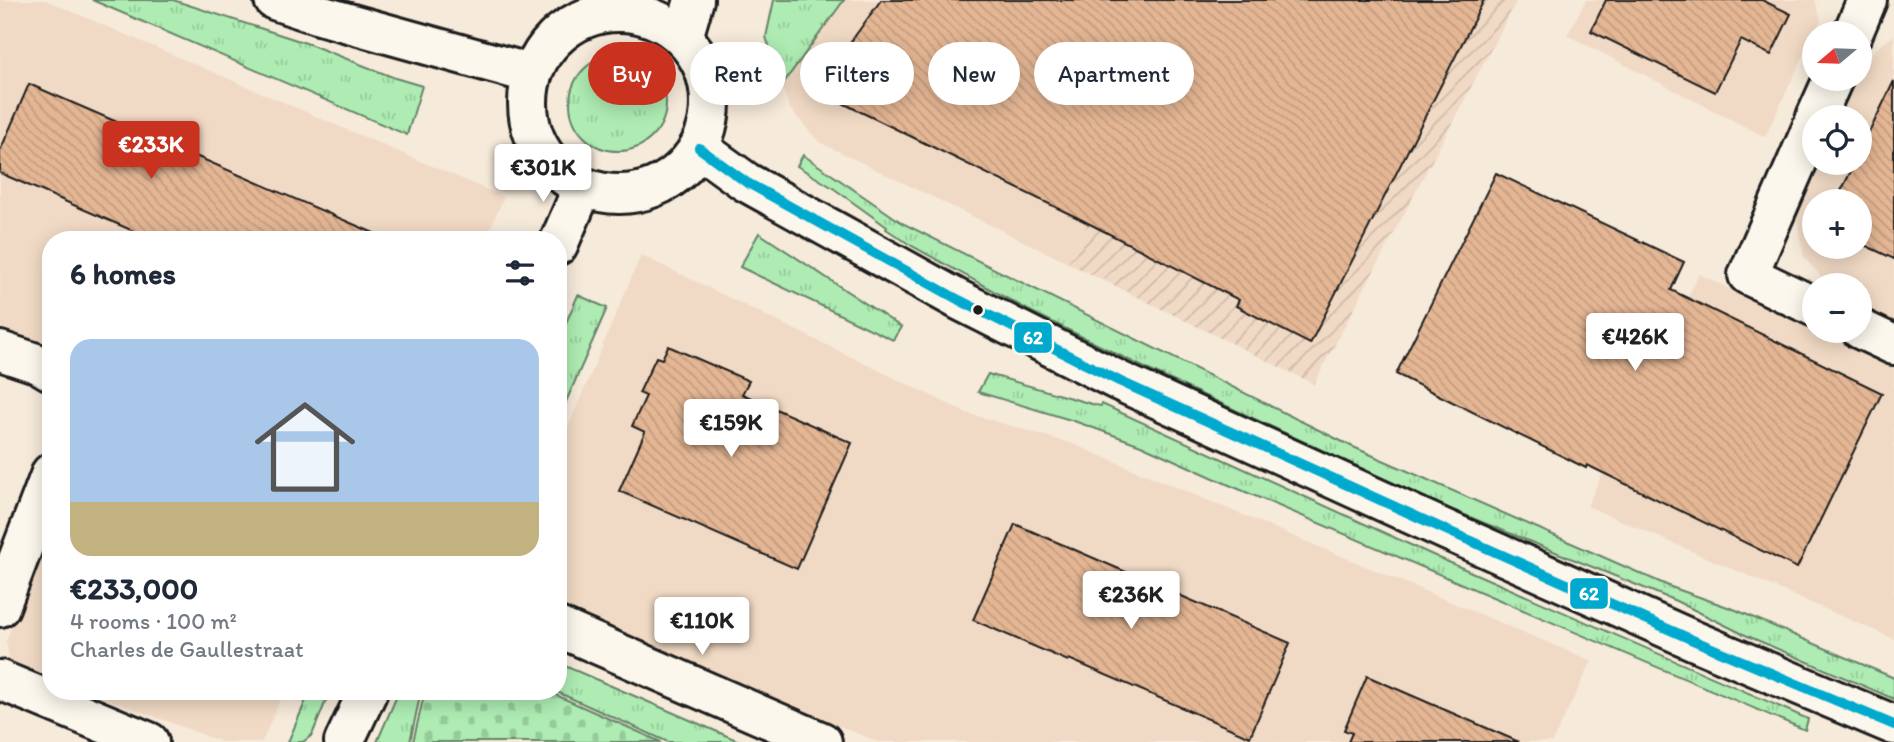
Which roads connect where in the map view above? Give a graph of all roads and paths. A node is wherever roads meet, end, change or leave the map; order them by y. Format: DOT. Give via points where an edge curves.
graph roads {
  1 [pos="274,0"];
  2 [pos="694,0"];
  3 [pos="1867,0"];
  4 [pos="628,6"];
  5 [pos="1858,21"];
  6 [pos="683,38"];
  7 [pos="532,74"];
  8 [pos="699,148"];
  9 [pos="1802,151"];
  10 [pos="583,187"];
  11 [pos="564,231"];
  12 [pos="1802,301"];
  13 [pos="1872,335"];
  14 [pos="1894,345"];
  15 [pos="0,351"];
  16 [pos="42,366"];
  17 [pos="42,496"];
  18 [pos="0,607"];
  19 [pos="567,631"];
  20 [pos="0,680"];
  21 [pos="42,697"];
  22 [pos="48,700"];
  23 [pos="364,700"];
  24 [pos="1894,725"];
  25 [pos="149,742"];
  26 [pos="344,742"];
  27 [pos="822,742"];
  1 -- 7 [label="main road"];
  2 -- 6 [label="main road"];
  3 -- 5 [label="main road"];
  4 -- 6 [label="main road"];
  4 -- 7 [label="main road" via="599,13 561,32"];
  6 -- 8 [label="main road" via="698,58 708,87 709,120"];
  7 -- 10 [label="main road" via="527,107 533,135 547,160"];
  8 -- 10 [label="main road" via="681,171 650,190 613,195"];
  8 -- 24 [label="main road" via="746,183 1119,381 1682,636"];
  9 -- 12 [label="main road" via="1748,275"];
  10 -- 11 [label="main road"];
  13 -- 14 [label="main road"];
  15 -- 16 [label="main road"];
  17 -- 18 [label="main road"];
  19 -- 27 [label="main road"];
  20 -- 21 [label="main road"];
  22 -- 25 [label="main road"];
  23 -- 26 [label="main road"];
}
